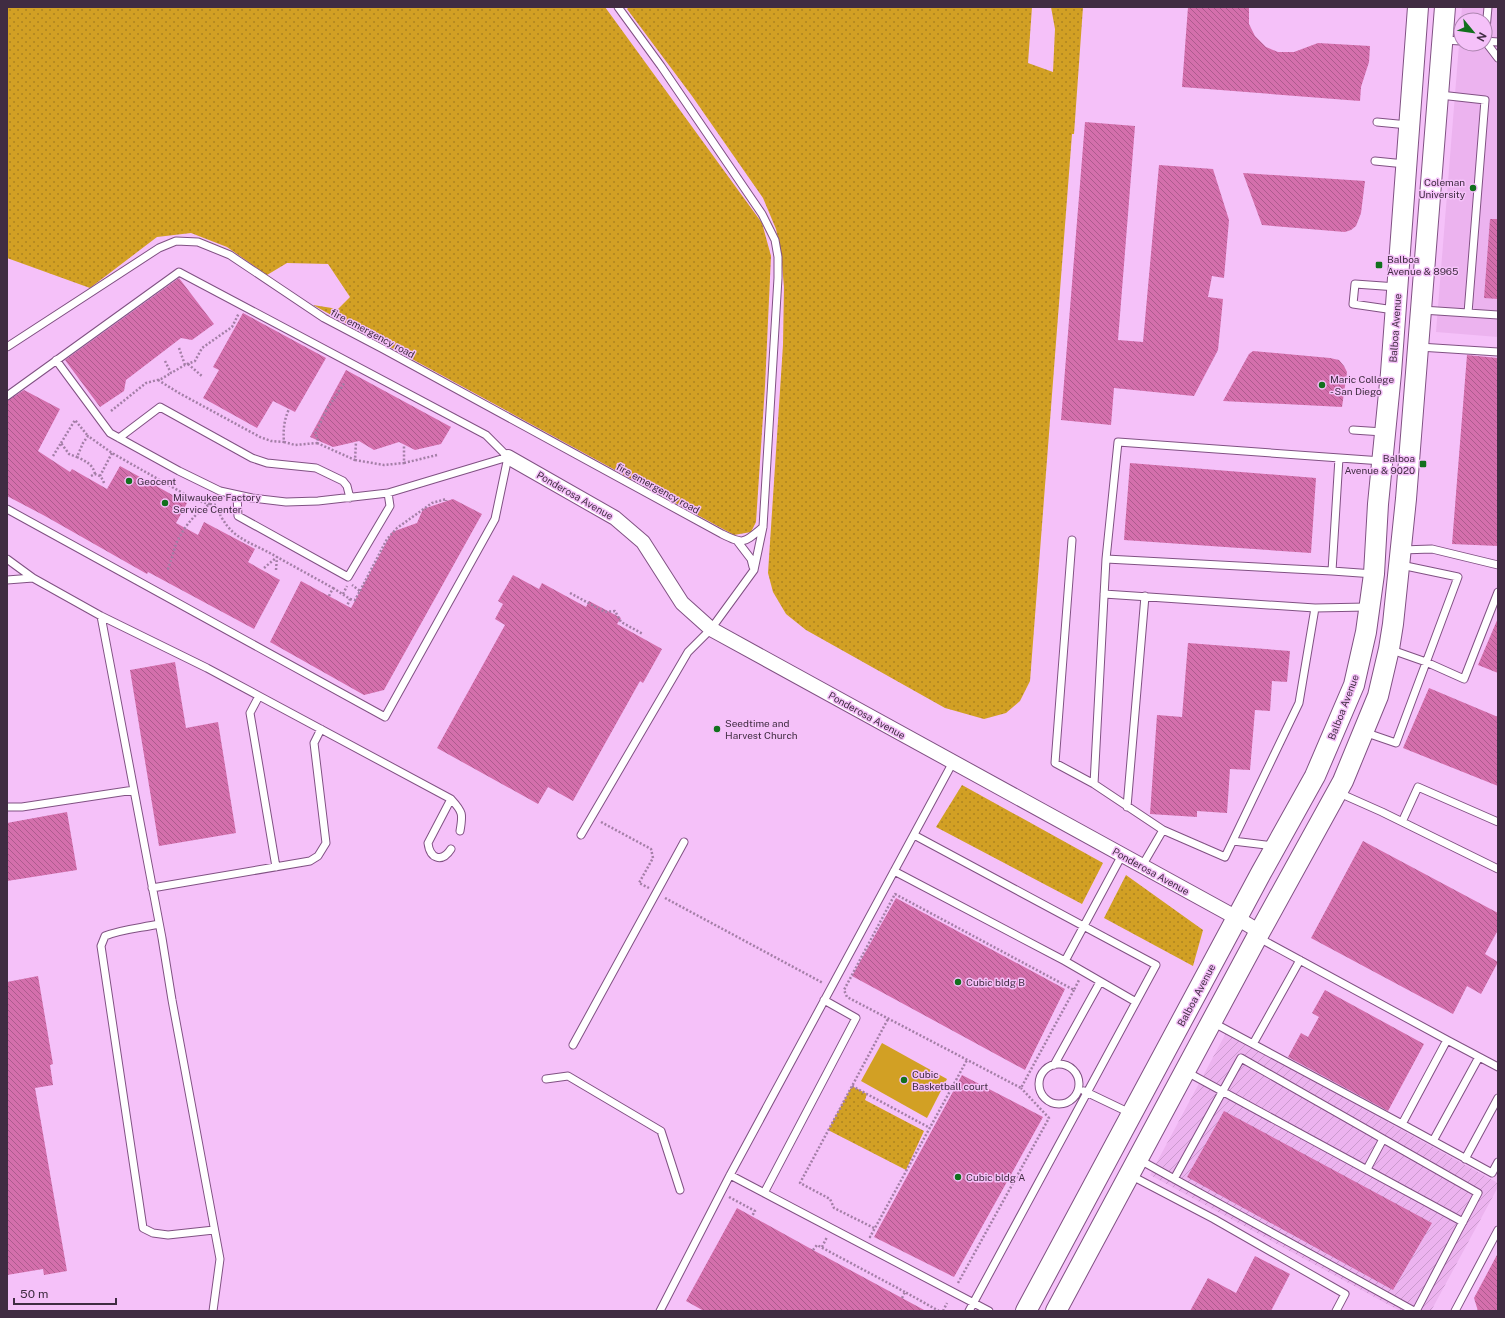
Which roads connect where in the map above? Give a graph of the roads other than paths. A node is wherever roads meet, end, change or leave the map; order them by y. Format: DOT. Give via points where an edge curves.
graph roads {
  1 [pos="618,7"];
  2 [pos="1418,7"];
  3 [pos="1445,7"];
  4 [pos="1452,41"];
  5 [pos="1438,95"];
  6 [pos="1377,122"];
  7 [pos="1410,125"];
  8 [pos="1375,161"];
  9 [pos="1407,164"];
  10 [pos="1398,287"];
  11 [pos="1396,310"];
  12 [pos="1421,310"];
  13 [pos="1468,313"];
  14 [pos="1498,315"];
  15 [pos="1394,331"];
  16 [pos="1419,338"];
  17 [pos="7,347"];
  18 [pos="1498,352"];
  19 [pos="56,360"];
  20 [pos="7,396"];
  21 [pos="1353,430"];
  22 [pos="1386,432"];
  23 [pos="118,438"];
  24 [pos="508,457"];
  25 [pos="1339,458"];
  26 [pos="1383,461"];
  27 [pos="388,493"];
  28 [pos="237,495"];
  29 [pos="350,498"];
  30 [pos="7,509"];
  31 [pos="763,527"];
  32 [pos="1072,540"];
  33 [pos="738,542"];
  34 [pos="1400,557"];
  35 [pos="7,559"];
  36 [pos="1106,559"];
  37 [pos="1498,565"];
  38 [pos="754,570"];
  39 [pos="1332,571"];
  40 [pos="1374,574"];
  41 [pos="33,578"];
  42 [pos="7,580"];
  43 [pos="1498,592"];
  44 [pos="1104,594"];
  45 [pos="1145,596"];
  46 [pos="1370,607"];
  47 [pos="1315,608"];
  48 [pos="100,616"];
  49 [pos="711,629"];
  50 [pos="1389,650"];
  51 [pos="1426,662"];
  52 [pos="259,696"];
  53 [pos="321,729"];
  54 [pos="1364,732"];
  55 [pos="953,762"];
  56 [pos="1094,784"];
  57 [pos="134,790"];
  58 [pos="1337,792"];
  59 [pos="451,799"];
  60 [pos="7,807"];
  61 [pos="1127,807"];
  62 [pos="1402,822"];
  63 [pos="1498,822"];
  64 [pos="1163,830"];
  65 [pos="460,831"];
  66 [pos="581,835"];
  67 [pos="914,835"];
  68 [pos="1233,841"];
  69 [pos="684,842"];
  70 [pos="1276,847"];
  71 [pos="451,849"];
  72 [pos="1122,855"];
  73 [pos="1142,866"];
  74 [pos="276,867"];
  75 [pos="1498,869"];
  76 [pos="894,871"];
  77 [pos="152,888"];
  78 [pos="1237,918"];
  79 [pos="159,924"];
  80 [pos="1084,926"];
  81 [pos="1258,935"];
  82 [pos="1300,960"];
  83 [pos="1065,961"];
  84 [pos="1100,982"];
  85 [pos="824,1000"];
  86 [pos="1136,1002"];
  87 [pos="1212,1021"];
  88 [pos="1447,1040"];
  89 [pos="1253,1044"];
  90 [pos="573,1045"];
  91 [pos="1479,1057"];
  92 [pos="1054,1065"];
  93 [pos="1498,1067"];
  94 [pos="1185,1071"];
  95 [pos="546,1079"];
  96 [pos="1078,1089"];
  97 [pos="1223,1091"];
  98 [pos="1088,1092"];
  99 [pos="1498,1098"];
  100 [pos="1132,1114"];
  101 [pos="1402,1124"];
  102 [pos="1384,1139"];
  103 [pos="1433,1141"];
  104 [pos="1466,1158"];
  105 [pos="1498,1162"];
  106 [pos="1134,1167"];
  107 [pos="1366,1169"];
  108 [pos="730,1175"];
  109 [pos="1174,1179"];
  110 [pos="680,1190"];
  111 [pos="764,1193"];
  112 [pos="1463,1222"];
  113 [pos="214,1230"];
  114 [pos="1498,1230"];
  115 [pos="974,1303"];
  116 [pos="1060,1308"];
  117 [pos="213,1311"];
  118 [pos="660,1311"];
  119 [pos="969,1311"];
  120 [pos="989,1311"];
  121 [pos="1026,1311"];
  122 [pos="1336,1311"];
  123 [pos="1415,1311"];
  124 [pos="1454,1311"];
  1 -- 31 [label="lane" via="662,66 762,214 775,240 778,278"];
  2 -- 7 [label="main road, Balboa Avenue"];
  3 -- 4 [label="main road"];
  4 -- 5 [label="main road"];
  5 -- 12 [label="main road"];
  5 -- 13 [label="lane" via="1485,100"];
  6 -- 7 [label="lane"];
  7 -- 9 [label="main road, Balboa Avenue"];
  8 -- 9 [label="lane"];
  9 -- 10 [label="main road, Balboa Avenue"];
  10 -- 11 [label="main road, Balboa Avenue"];
  10 -- 11 [label="lane" via="1355,284 1353,304"];
  11 -- 15 [label="main road, Balboa Avenue"];
  12 -- 13 [label="lane"];
  12 -- 16 [label="main road"];
  13 -- 14 [label="lane"];
  15 -- 16 [label="main road"];
  15 -- 22 [label="main road, Balboa Avenue"];
  16 -- 18 [label="lane"];
  16 -- 34 [label="main road"];
  17 -- 33 [label="lane, fire emergency road" via="159,248 176,241 198,242 230,255 324,318"];
  19 -- 20 [label="lane"];
  19 -- 23 [label="lane" via="110,433"];
  19 -- 24 [label="lane" via="180,272 486,435"];
  21 -- 22 [label="lane"];
  22 -- 26 [label="main road, Balboa Avenue"];
  23 -- 28 [label="lane" via="220,491"];
  23 -- 29 [label="lane" via="160,407 252,458 267,463 316,468 327,472 343,481"];
  24 -- 27 [label="lane"];
  24 -- 30 [label="lane" via="496,519 385,717"];
  24 -- 49 [label="street, Ponderosa Avenue" via="615,518 643,542 682,603"];
  25 -- 26 [label="lane"];
  25 -- 36 [label="lane" via="1118,442"];
  25 -- 39 [label="lane"];
  26 -- 40 [label="main road, Balboa Avenue"];
  27 -- 28 [label="lane" via="390,506 348,577 238,516"];
  27 -- 29 [label="lane"];
  28 -- 29 [label="lane" via="286,502"];
  31 -- 33 [label="lane" via="749,539"];
  31 -- 38 [label="lane"];
  32 -- 56 [label="lane" via="1055,763"];
  33 -- 38 [label="lane, fire emergency road" via="751,559"];
  34 -- 37 [label="lane" via="1432,549"];
  34 -- 50 [label="main road"];
  34 -- 51 [label="lane" via="1458,577"];
  35 -- 41 [label="lane"];
  36 -- 39 [label="lane"];
  36 -- 44 [label="lane"];
  38 -- 49 [label="lane"];
  39 -- 40 [label="lane"];
  40 -- 46 [label="main road, Balboa Avenue"];
  41 -- 42 [label="lane"];
  41 -- 48 [label="lane"];
  43 -- 51 [label="lane" via="1464,679"];
  44 -- 45 [label="lane"];
  44 -- 56 [label="lane"];
  45 -- 47 [label="lane"];
  45 -- 61 [label="lane"];
  46 -- 47 [label="lane"];
  46 -- 70 [label="main road, Balboa Avenue" via="1354,685 1315,776"];
  47 -- 68 [label="lane" via="1299,703"];
  48 -- 52 [label="lane"];
  48 -- 57 [label="lane"];
  49 -- 55 [label="street, Ponderosa Avenue"];
  49 -- 66 [label="lane" via="688,652"];
  50 -- 51 [label="lane"];
  50 -- 54 [label="main road" via="1378,696"];
  51 -- 54 [label="lane" via="1396,743"];
  52 -- 53 [label="lane"];
  52 -- 74 [label="lane" via="250,713"];
  53 -- 59 [label="lane"];
  53 -- 74 [label="lane" via="314,743 326,843 318,856 310,861"];
  54 -- 58 [label="main road"];
  55 -- 67 [label="lane"];
  55 -- 72 [label="street, Ponderosa Avenue"];
  56 -- 61 [label="lane"];
  57 -- 60 [label="lane"];
  57 -- 77 [label="lane"];
  58 -- 62 [label="lane"];
  58 -- 81 [label="main road"];
  59 -- 65 [label="lane" via="460,809"];
  59 -- 71 [label="lane" via="428,843 429,849 438,858 448,855"];
  61 -- 64 [label="lane"];
  62 -- 63 [label="lane" via="1418,787"];
  62 -- 75 [label="lane"];
  64 -- 68 [label="lane" via="1226,856"];
  64 -- 73 [label="lane"];
  67 -- 76 [label="lane"];
  67 -- 80 [label="lane"];
  68 -- 70 [label="lane"];
  69 -- 90 [label="lane"];
  70 -- 78 [label="main road, Balboa Avenue"];
  72 -- 73 [label="street, Ponderosa Avenue"];
  72 -- 80 [label="lane"];
  73 -- 78 [label="street, Ponderosa Avenue"];
  74 -- 77 [label="lane"];
  76 -- 83 [label="lane"];
  76 -- 85 [label="lane"];
  77 -- 79 [label="lane"];
  78 -- 81 [label="street, Ponderosa Avenue"];
  78 -- 100 [label="main road, Balboa Avenue"];
  79 -- 113 [label="lane"];
  79 -- 113 [label="lane" via="105,936 101,946 143,1228 153,1233 168,1235"];
  80 -- 83 [label="lane"];
  80 -- 86 [label="lane" via="1156,966"];
  81 -- 82 [label="lane"];
  81 -- 87 [label="main road"];
  82 -- 88 [label="lane"];
  82 -- 89 [label="lane"];
  83 -- 84 [label="lane"];
  84 -- 86 [label="lane"];
  84 -- 92 [label="lane"];
  85 -- 108 [label="lane"];
  85 -- 111 [label="lane" via="856,1018"];
  86 -- 98 [label="lane"];
  87 -- 89 [label="lane"];
  87 -- 94 [label="main road"];
  88 -- 91 [label="lane"];
  88 -- 101 [label="lane"];
  89 -- 101 [label="lane"];
  91 -- 93 [label="lane"];
  91 -- 103 [label="lane"];
  92 -- 96 [label="lane" via="1066,1064 1072,1068 1079,1079"];
  92 -- 96 [label="lane" via="1046,1069 1040,1080 1045,1098 1056,1104 1069,1102"];
  94 -- 97 [label="lane"];
  94 -- 106 [label="main road"];
  95 -- 110 [label="lane" via="568,1076 661,1131"];
  96 -- 98 [label="lane"];
  97 -- 102 [label="lane" via="1241,1058"];
  97 -- 107 [label="lane"];
  97 -- 109 [label="lane"];
  98 -- 100 [label="lane"];
  98 -- 115 [label="lane"];
  99 -- 104 [label="lane"];
  100 -- 121 [label="main road, Balboa Avenue"];
  101 -- 103 [label="lane"];
  102 -- 107 [label="lane"];
  102 -- 112 [label="lane" via="1478,1193"];
  103 -- 104 [label="lane"];
  104 -- 105 [label="lane" via="1492,1173"];
  106 -- 109 [label="lane"];
  106 -- 116 [label="main road"];
  106 -- 122 [label="lane" via="1214,1219 1345,1294"];
  107 -- 112 [label="lane"];
  108 -- 111 [label="lane"];
  108 -- 118 [label="lane"];
  109 -- 123 [label="lane"];
  111 -- 115 [label="lane"];
  112 -- 123 [label="lane"];
  113 -- 117 [label="lane" via="220,1259"];
  114 -- 124 [label="lane"];
  115 -- 119 [label="lane"];
  115 -- 120 [label="lane"];
}
